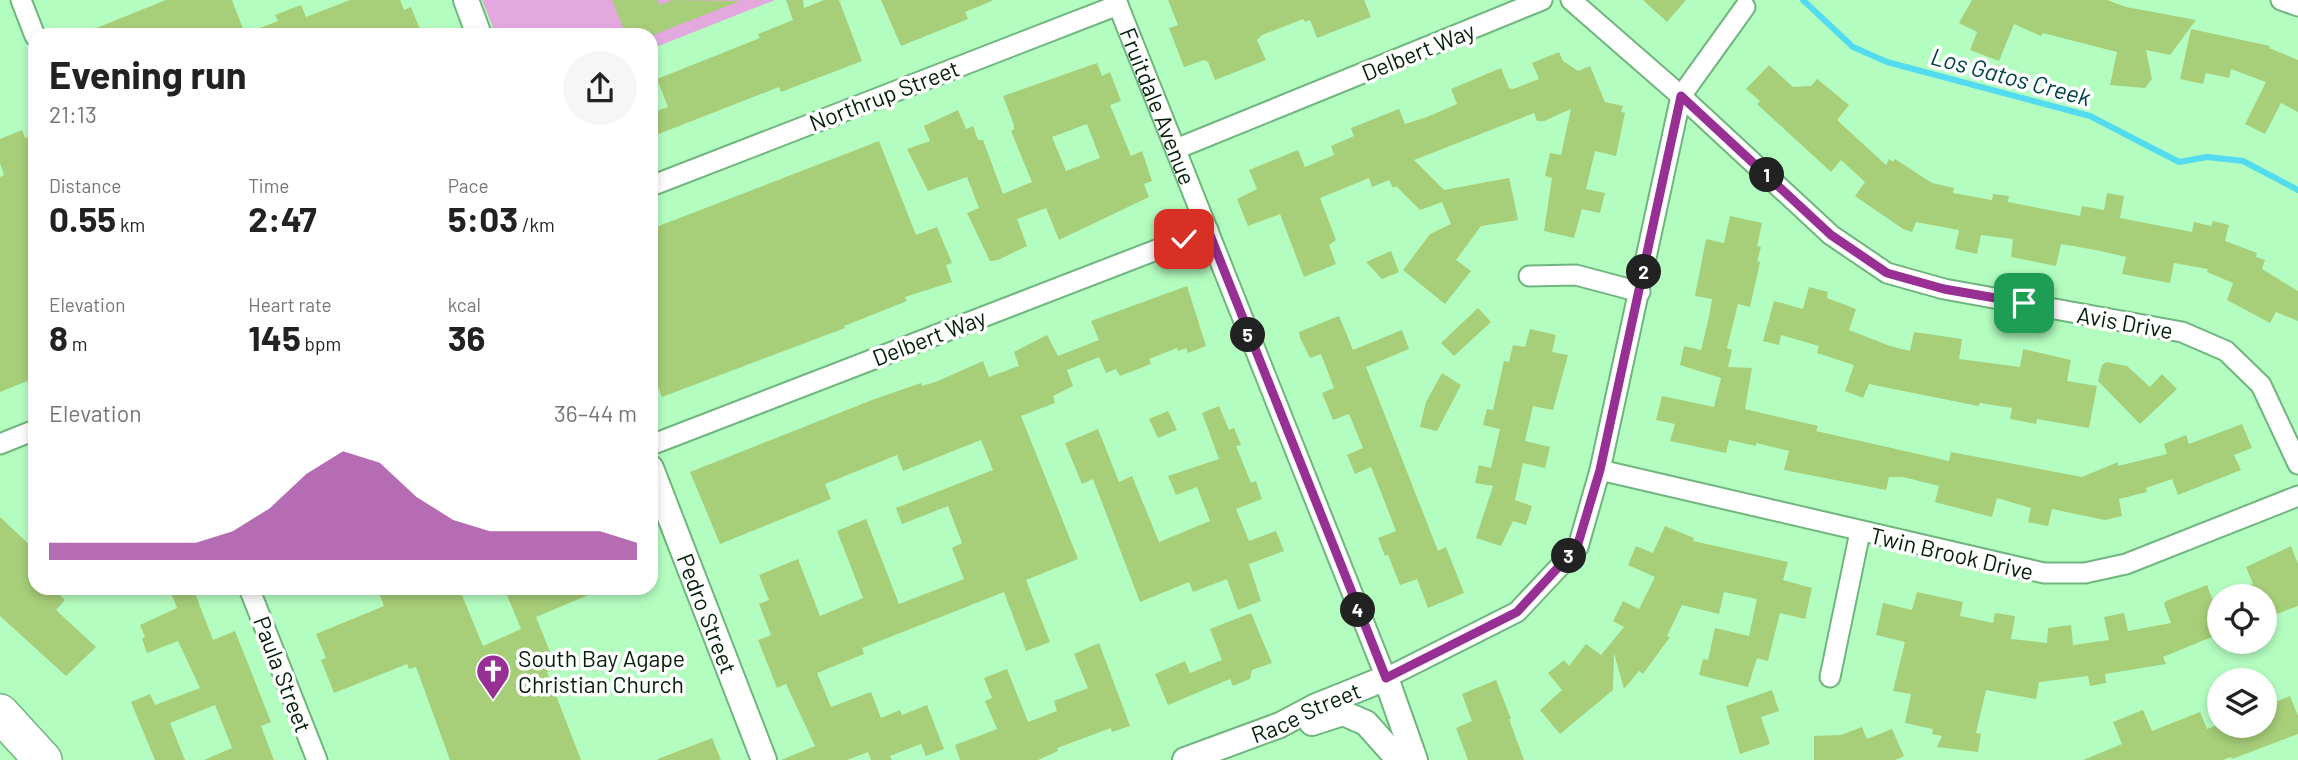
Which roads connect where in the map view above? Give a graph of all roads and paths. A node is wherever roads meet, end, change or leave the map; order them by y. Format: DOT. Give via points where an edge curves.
graph roads {
  1 [pos="21,0"];
  2 [pos="466,0"];
  3 [pos="1542,0"];
  4 [pos="1571,0"];
  5 [pos="2281,0"];
  6 [pos="1116,3"];
  7 [pos="2298,6"];
  8 [pos="1745,7"];
  9 [pos="32,28"];
  10 [pos="477,28"];
  11 [pos="1681,96"];
  12 [pos="1177,149"];
  13 [pos="658,183"];
  14 [pos="1208,230"];
  15 [pos="1529,276"];
  16 [pos="1640,292"];
  17 [pos="28,433"];
  18 [pos="658,442"];
  19 [pos="0,444"];
  20 [pos="2298,464"];
  21 [pos="1600,470"];
  22 [pos="658,486"];
  23 [pos="2298,496"];
  24 [pos="1860,532"];
  25 [pos="252,595"];
  26 [pos="1830,677"];
  27 [pos="1386,678"];
  28 [pos="0,713"];
  29 [pos="1280,725"];
  30 [pos="43,760"];
  31 [pos="317,760"];
  32 [pos="764,760"];
  33 [pos="1185,760"];
  34 [pos="1399,760"];
  35 [pos="1415,760"];
  1 -- 9 [label="street"];
  2 -- 10 [label="street"];
  3 -- 12 [label="street, Delbert Way"];
  4 -- 11 [label="street, Avis Drive"];
  5 -- 7 [label="street"];
  6 -- 12 [label="street, Fruitdale Avenue"];
  6 -- 13 [label="street, Northrup Street"];
  8 -- 11 [label="street"];
  11 -- 16 [label="street"];
  11 -- 20 [label="street, Avis Drive" via="1831,235 1887,273 1944,289 2182,332 2226,351 2261,385"];
  12 -- 14 [label="street, Fruitdale Avenue"];
  14 -- 18 [label="street, Delbert Way"];
  14 -- 27 [label="street, Fruitdale Avenue"];
  15 -- 16 [label="street" via="1576,275"];
  16 -- 21 [label="street"];
  17 -- 19 [label="street"];
  21 -- 24 [label="street, Twin Brook Drive"];
  21 -- 27 [label="street" via="1577,547 1517,612"];
  22 -- 32 [label="street, Pedro Street"];
  23 -- 24 [label="street, Twin Brook Drive" via="2126,564 2085,573 2043,573"];
  24 -- 26 [label="street"];
  25 -- 31 [label="street, Paula Street"];
  27 -- 29 [label="street, Race Street"];
  27 -- 35 [label="street, Fruitdale Avenue"];
  28 -- 30 [label="highway"];
  29 -- 33 [label="street, Race Street"];
  29 -- 34 [label="street" via="1320,722 1343,713 1368,724"];
}
